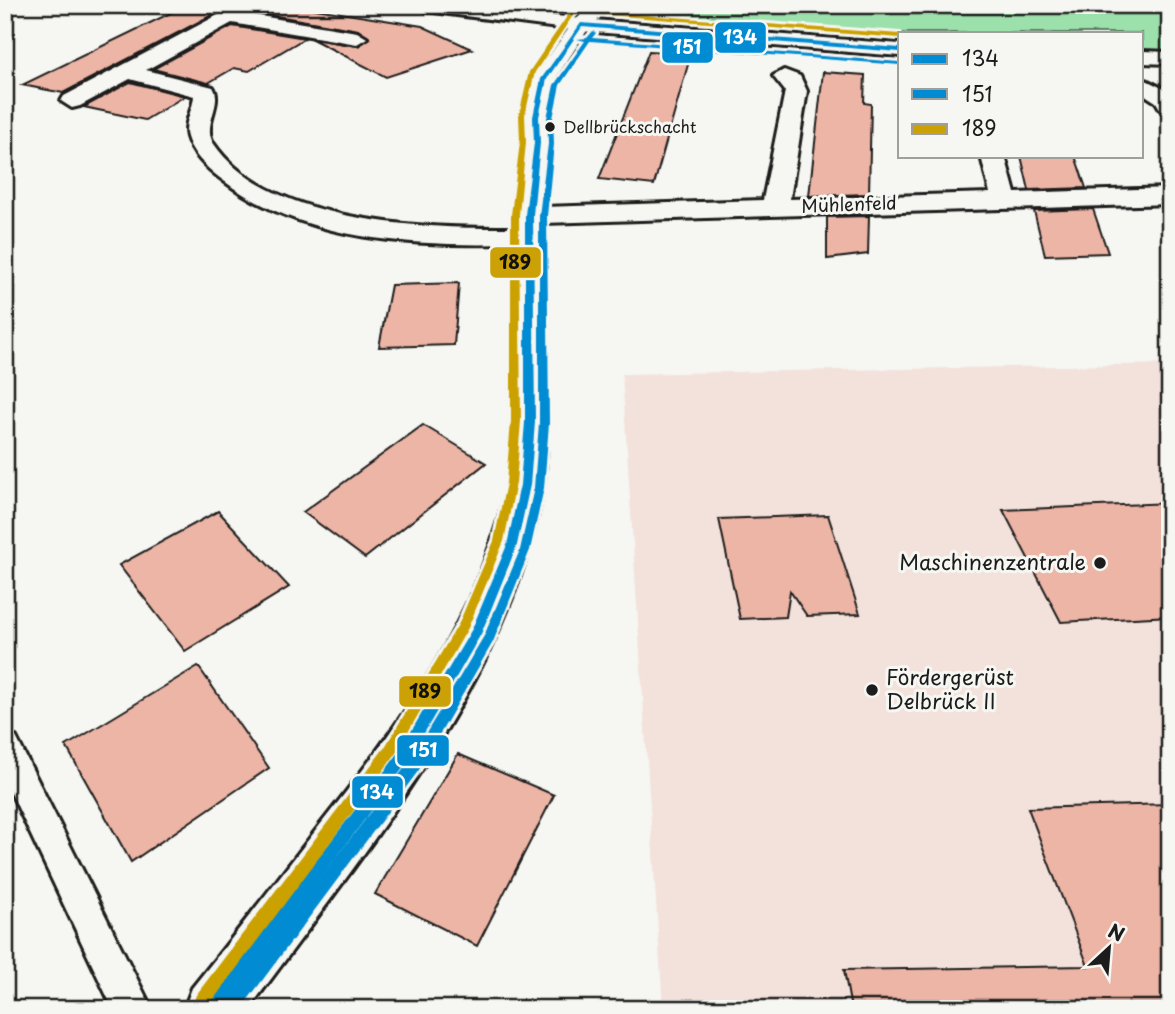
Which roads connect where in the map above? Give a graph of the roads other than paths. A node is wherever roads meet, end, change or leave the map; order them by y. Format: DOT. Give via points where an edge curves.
graph roads {
  1 [pos="251,5"];
  2 [pos="426,5"];
  3 [pos="605,6"];
  4 [pos="229,17"];
  5 [pos="581,25"];
  6 [pos="356,38"];
  7 [pos="898,50"];
  8 [pos="1144,57"];
  9 [pos="1170,58"];
  10 [pos="127,72"];
  11 [pos="784,76"];
  12 [pos="1144,85"];
  13 [pos="72,101"];
  14 [pos="1170,107"];
  15 [pos="994,158"];
  16 [pos="1170,196"];
  17 [pos="1004,199"];
  18 [pos="775,208"];
  19 [pos="529,226"];
  20 [pos="5,747"];
  21 [pos="133,1009"];
  22 [pos="213,1009"];
  1 -- 4 [label="street"];
  2 -- 5 [label="street"];
  3 -- 5 [label="street"];
  4 -- 6 [label="street"];
  4 -- 10 [label="street"];
  5 -- 7 [label="street"];
  5 -- 19 [label="street" via="544,79 536,117"];
  8 -- 9 [label="street"];
  10 -- 13 [label="street"];
  10 -- 19 [label="street, Mühlenfeld" via="205,92 196,124 203,147 236,179 296,209 421,236"];
  11 -- 18 [label="street" via="796,91"];
  12 -- 14 [label="street"];
  15 -- 17 [label="street"];
  16 -- 17 [label="street, Mühlenfeld"];
  17 -- 18 [label="street, Mühlenfeld"];
  18 -- 19 [label="street, Mühlenfeld"];
  19 -- 22 [label="street" via="530,422 525,485 512,545 477,631 402,759"];
  20 -- 21 [label="lane"];
}
